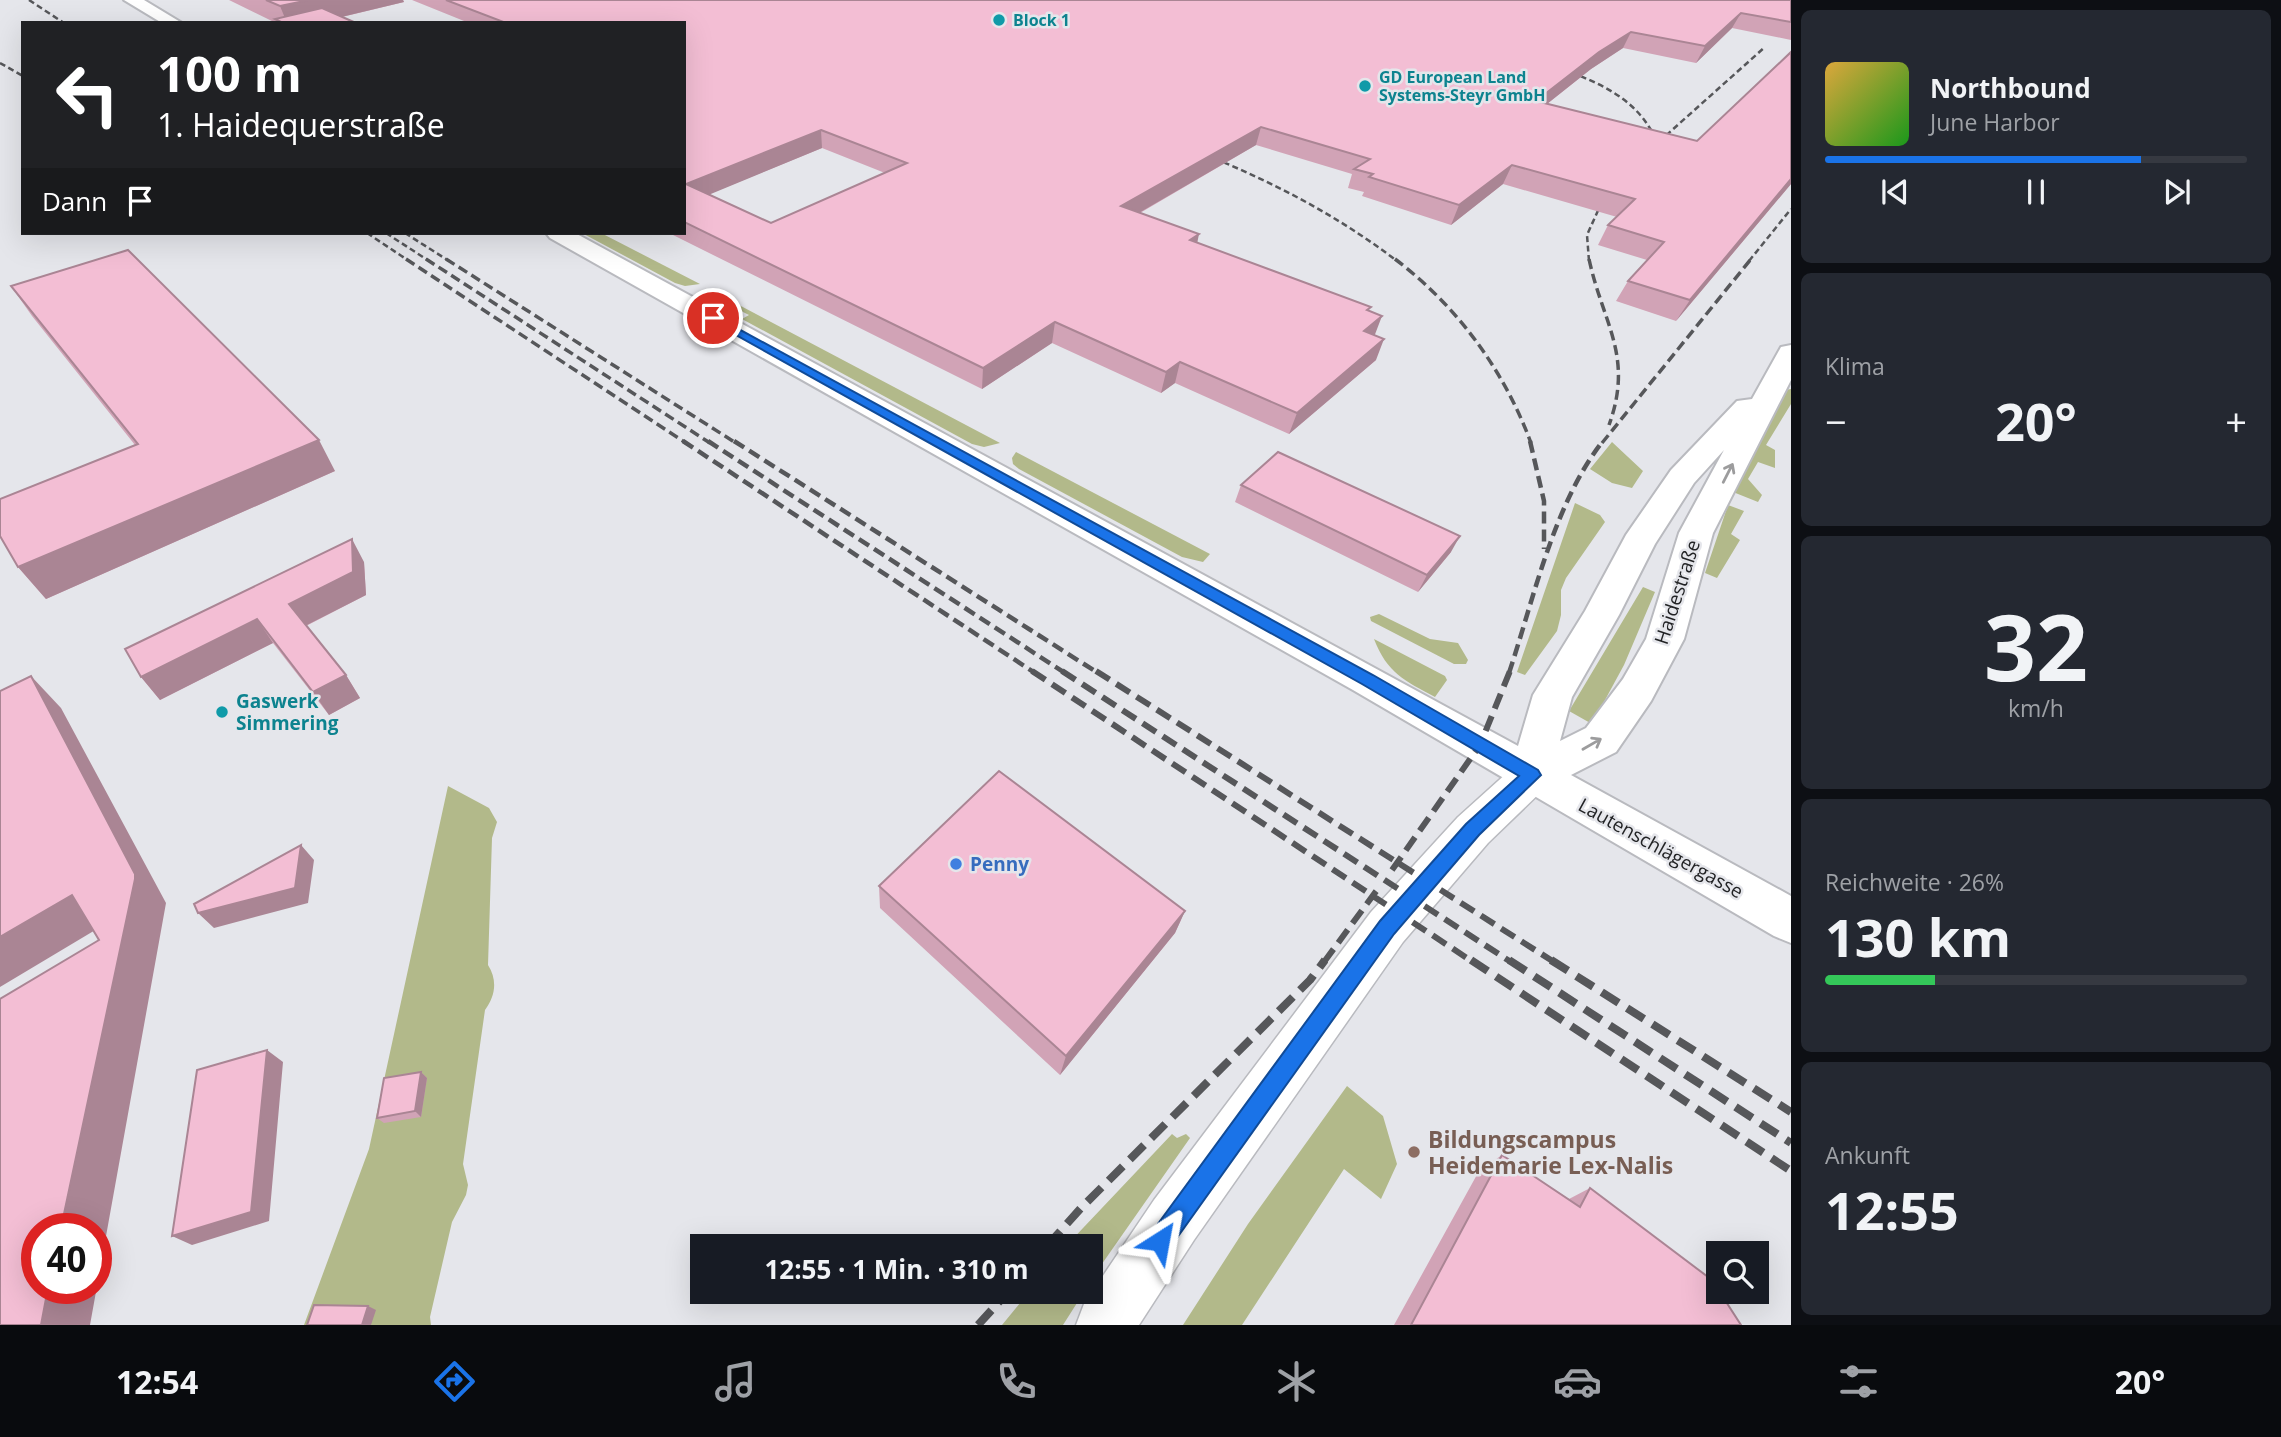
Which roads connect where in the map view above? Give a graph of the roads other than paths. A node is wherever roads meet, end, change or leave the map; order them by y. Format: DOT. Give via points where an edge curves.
graph roads {
  1 [pos="132,0"];
  2 [pos="170,21"];
  3 [pos="562,235"];
  4 [pos="1786,361"];
  5 [pos="1532,775"];
  6 [pos="1791,921"];
  7 [pos="1105,1325"];
  1 -- 2 [label="main road"];
  3 -- 5 [label="main road, Lautenschlägergasse"];
  4 -- 5 [label="main road, Haidestraße" via="1682,478 1638,543 1553,695"];
  5 -- 4 [label="main road, Haidestraße, one-way" via="1601,740 1637,690 1665,639 1696,533"];
  5 -- 6 [label="main road, Lautenschlägergasse"];
  5 -- 7 [label="street, Haidestraße" via="1473,830 1387,927 1174,1220"];
}
